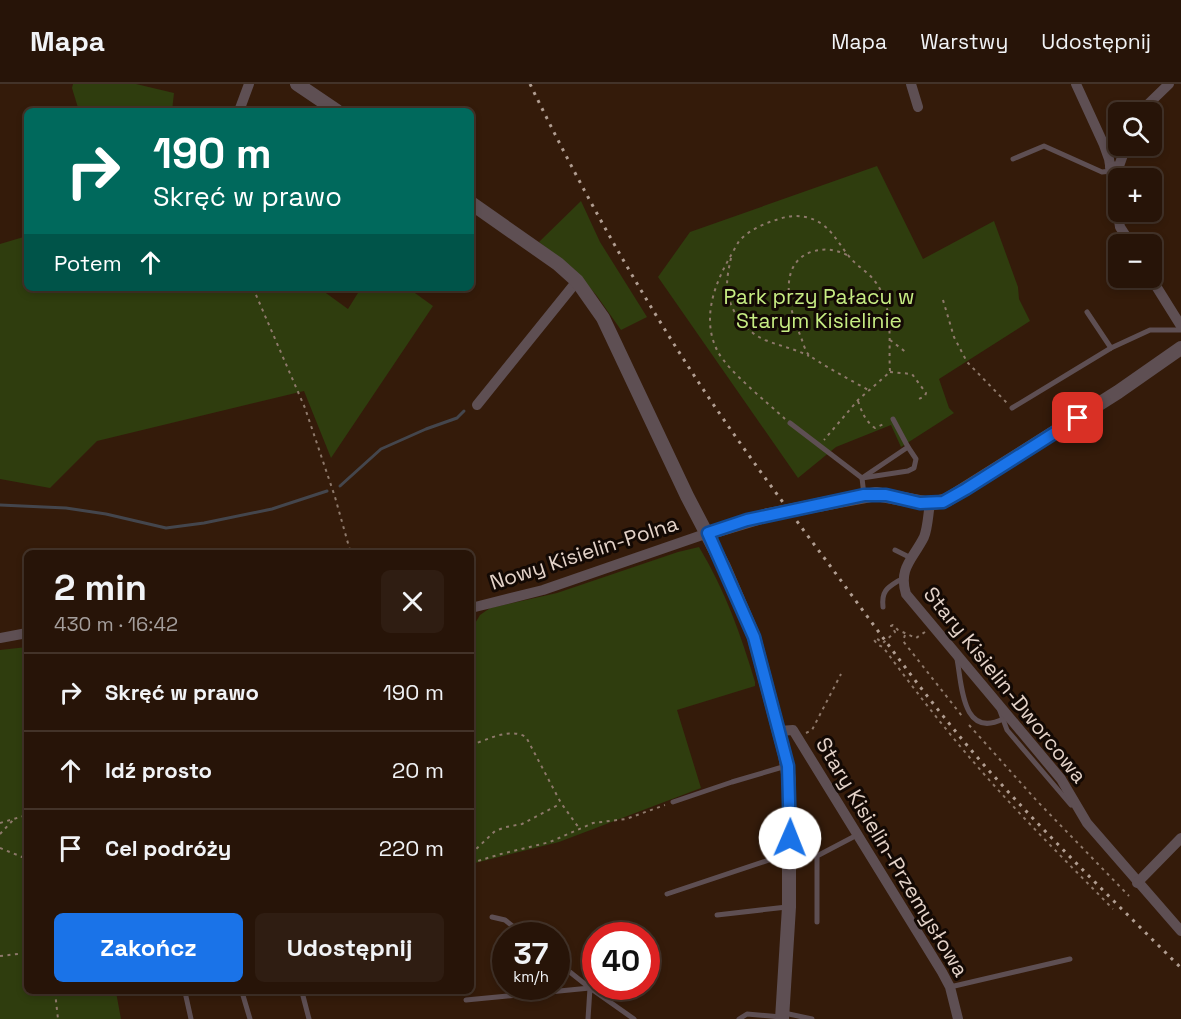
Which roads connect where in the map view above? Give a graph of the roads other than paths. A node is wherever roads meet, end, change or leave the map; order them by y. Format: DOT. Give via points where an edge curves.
graph roads {
  1 [pos="249,84"];
  2 [pos="297,84"];
  3 [pos="911,84"];
  4 [pos="1076,84"];
  5 [pos="1169,84"];
  6 [pos="1150,102"];
  7 [pos="918,106"];
  8 [pos="240,108"];
  9 [pos="333,108"];
  10 [pos="1122,156"];
  11 [pos="1013,159"];
  12 [pos="1111,168"];
  13 [pos="1114,168"];
  14 [pos="1108,170"];
  15 [pos="474,205"];
  16 [pos="577,281"];
  17 [pos="1157,288"];
  18 [pos="1087,312"];
  19 [pos="1181,328"];
  20 [pos="1111,348"];
  21 [pos="1181,348"];
  22 [pos="477,405"];
  23 [pos="1012,408"];
  24 [pos="893,419"];
  25 [pos="790,423"];
  26 [pos="908,447"];
  27 [pos="862,478"];
  28 [pos="864,495"];
  29 [pos="930,504"];
  30 [pos="708,533"];
  31 [pos="895,550"];
  32 [pos="911,558"];
  33 [pos="903,578"];
  34 [pos="474,607"];
  35 [pos="883,607"];
  36 [pos="24,634"];
  37 [pos="0,638"];
  38 [pos="956,655"];
  39 [pos="997,703"];
  40 [pos="1003,719"];
  41 [pos="778,731"];
  42 [pos="788,766"];
  43 [pos="673,802"];
  44 [pos="1087,823"];
  45 [pos="859,834"];
  46 [pos="1181,838"];
  47 [pos="790,855"];
  48 [pos="818,856"];
  49 [pos="1137,883"];
  50 [pos="667,894"];
  51 [pos="789,908"];
  52 [pos="717,915"];
  53 [pos="492,917"];
  54 [pos="508,922"];
  55 [pos="817,922"];
  56 [pos="1181,931"];
  57 [pos="1070,959"];
  58 [pos="570,973"];
  59 [pos="582,982"];
  60 [pos="950,987"];
  61 [pos="582,989"];
  62 [pos="185,994"];
  63 [pos="243,994"];
  64 [pos="303,994"];
  65 [pos="466,1000"];
  66 [pos="589,1000"];
  67 [pos="607,1000"];
  68 [pos="782,1016"];
  69 [pos="191,1019"];
  70 [pos="250,1019"];
  71 [pos="309,1019"];
  72 [pos="588,1019"];
  73 [pos="634,1019"];
  74 [pos="739,1019"];
  75 [pos="812,1019"];
  76 [pos="958,1019"];
  1 -- 8 [label="street"];
  2 -- 9 [label="street"];
  3 -- 7 [label="street"];
  4 -- 12 [label="street" via="1101,136"];
  5 -- 6 [label="street"];
  10 -- 13 [label="street" via="1119,166"];
  11 -- 14 [label="lane" via="1044,146 1102,172"];
  15 -- 16 [label="street"];
  16 -- 22 [label="street"];
  16 -- 30 [label="street" via="603,318"];
  17 -- 19 [label="street"];
  18 -- 20 [label="lane"];
  19 -- 20 [label="lane" via="1150,330"];
  20 -- 23 [label="lane"];
  21 -- 29 [label="street" via="966,489 948,500"];
  24 -- 26 [label="lane"];
  25 -- 27 [label="lane"];
  26 -- 27 [label="lane"];
  26 -- 27 [label="lane" via="916,459 914,468"];
  27 -- 28 [label="lane"];
  28 -- 29 [label="street"];
  28 -- 30 [label="street, bridge" via="747,520"];
  29 -- 32 [label="street, Stary Kisielin-Dworcowa" via="926,531"];
  30 -- 34 [label="street, Nowy Kisielin-Polna" via="543,590"];
  30 -- 41 [label="street" via="754,637"];
  31 -- 32 [label="lane"];
  32 -- 33 [label="street, Stary Kisielin-Dworcowa"];
  33 -- 35 [label="lane" via="885,590"];
  33 -- 38 [label="street, Stary Kisielin-Dworcowa" via="906,594"];
  36 -- 37 [label="street"];
  38 -- 39 [label="street, Stary Kisielin-Dworcowa"];
  38 -- 40 [label="lane" via="961,692 970,714 987,724"];
  39 -- 40 [label="lane"];
  39 -- 44 [label="street, Stary Kisielin-Dworcowa" via="1061,779"];
  40 -- 44 [label="lane" via="1007,730"];
  41 -- 42 [label="street"];
  41 -- 45 [label="street, Stary Kisielin-Przemysłowa" via="793,730"];
  42 -- 43 [label="lane"];
  42 -- 47 [label="street"];
  44 -- 49 [label="street, Stary Kisielin-Dworcowa"];
  45 -- 48 [label="lane"];
  45 -- 60 [label="street, Stary Kisielin-Przemysłowa"];
  46 -- 49 [label="street"];
  47 -- 48 [label="lane"];
  47 -- 50 [label="lane"];
  47 -- 51 [label="street"];
  48 -- 55 [label="lane"];
  49 -- 56 [label="street, Stary Kisielin-Dworcowa"];
  51 -- 52 [label="lane"];
  51 -- 68 [label="street"];
  53 -- 54 [label="lane"];
  57 -- 60 [label="lane"];
  58 -- 59 [label="lane"];
  60 -- 76 [label="street, Stary Kisielin-Przemysłowa"];
  61 -- 65 [label="lane"];
  62 -- 69 [label="lane"];
  63 -- 70 [label="lane"];
  64 -- 71 [label="lane"];
  66 -- 72 [label="lane"];
  67 -- 73 [label="lane"];
  68 -- 74 [label="lane" via="747,1014"];
  68 -- 75 [label="lane"];
}
